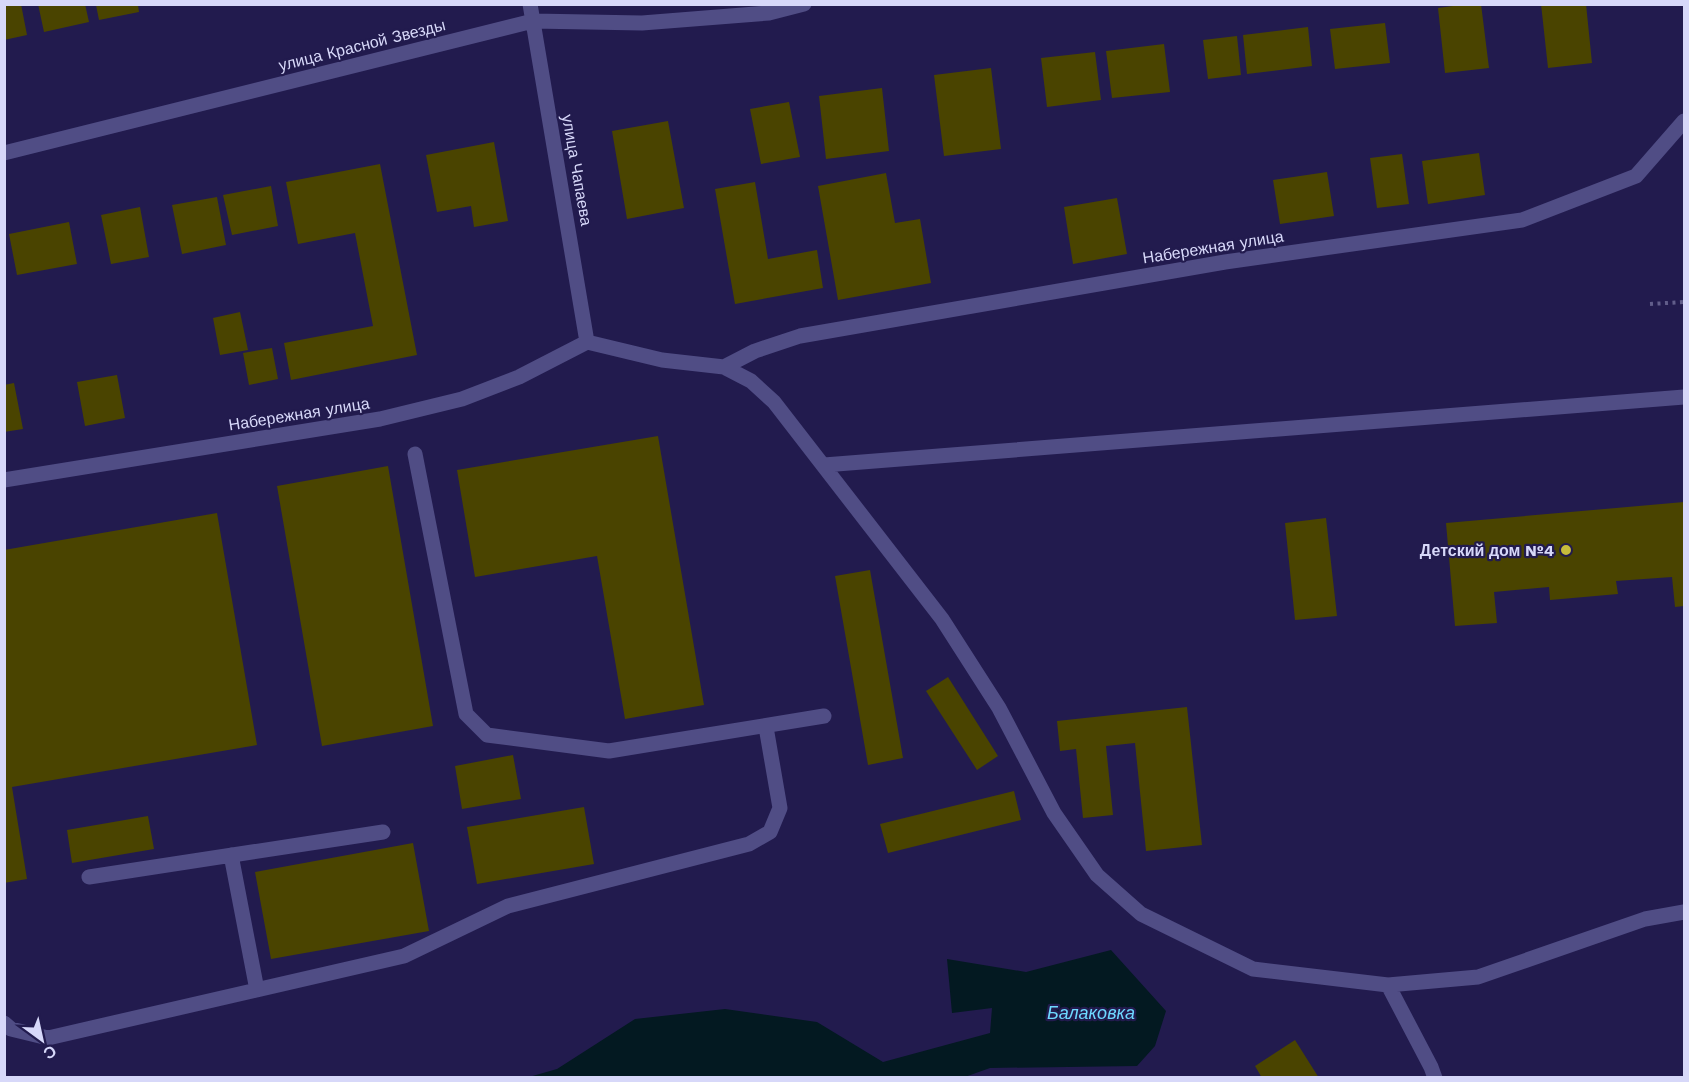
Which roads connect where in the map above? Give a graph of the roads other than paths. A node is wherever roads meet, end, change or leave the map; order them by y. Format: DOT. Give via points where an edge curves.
graph roads {
  1 [pos="530,4"];
  2 [pos="804,4"];
  3 [pos="533,21"];
  4 [pos="1684,121"];
  5 [pos="4,153"];
  6 [pos="587,342"];
  7 [pos="724,367"];
  8 [pos="1684,397"];
  9 [pos="415,454"];
  10 [pos="824,465"];
  11 [pos="4,480"];
  12 [pos="824,716"];
  13 [pos="766,727"];
  14 [pos="383,832"];
  15 [pos="231,855"];
  16 [pos="89,878"];
  17 [pos="1684,912"];
  18 [pos="1388,985"];
  19 [pos="256,990"];
  20 [pos="4,1023"];
  21 [pos="1435,1077"];
  1 -- 3 [label="street, улица Чапаева"];
  2 -- 3 [label="street, улица Красной Звезды" via="770,13 642,23"];
  3 -- 5 [label="street, улица Красной Звезды"];
  3 -- 6 [label="street, улица Чапаева"];
  4 -- 7 [label="street, Набережная улица" via="1636,176 1522,220 1225,262 800,336 755,351"];
  6 -- 7 [label="street" via="662,360"];
  6 -- 11 [label="street, Набережная улица" via="519,377 462,399 380,419"];
  7 -- 10 [label="street" via="751,381 774,402"];
  8 -- 10 [label="street"];
  9 -- 13 [label="street" via="466,714 487,735 609,751"];
  10 -- 18 [label="street" via="942,619 999,708 1054,813 1097,875 1141,914 1253,969"];
  12 -- 13 [label="street"];
  13 -- 19 [label="street" via="780,808 770,832 749,844 508,906 404,956"];
  14 -- 15 [label="street"];
  15 -- 16 [label="street"];
  15 -- 19 [label="street"];
  17 -- 18 [label="street" via="1645,919 1478,977"];
  18 -- 21 [label="street"];
  19 -- 20 [label="street" via="48,1038 11,1029"];
}
